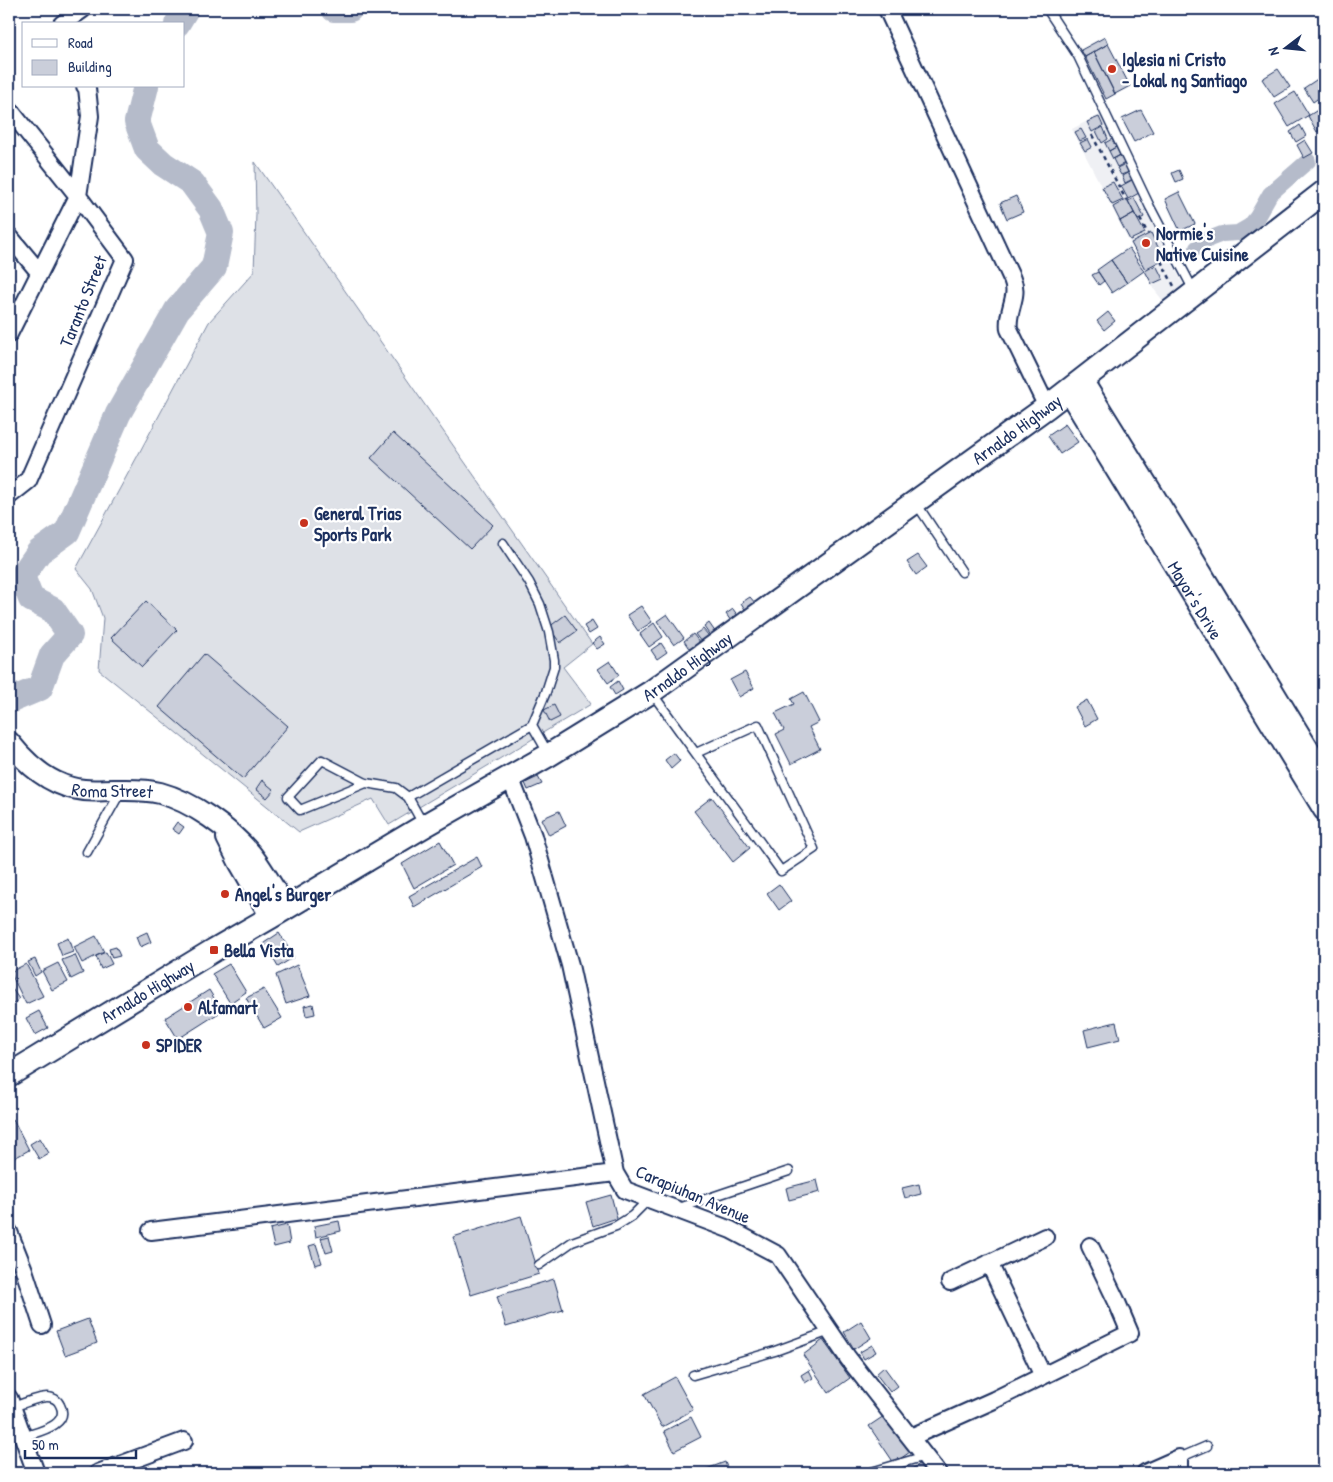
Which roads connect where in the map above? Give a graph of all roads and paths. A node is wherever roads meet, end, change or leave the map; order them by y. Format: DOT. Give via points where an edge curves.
graph roads {
  1 [pos="82,9"];
  2 [pos="887,9"];
  3 [pos="1047,9"];
  4 [pos="65,22"];
  5 [pos="87,88"];
  6 [pos="9,109"];
  7 [pos="1092,136"];
  8 [pos="1324,192"];
  9 [pos="78,196"];
  10 [pos="1126,200"];
  11 [pos="1140,219"];
  12 [pos="1148,234"];
  13 [pos="9,236"];
  14 [pos="1161,261"];
  15 [pos="39,272"];
  16 [pos="1189,297"];
  17 [pos="9,334"];
  18 [pos="1075,385"];
  19 [pos="1047,407"];
  20 [pos="9,496"];
  21 [pos="916,502"];
  22 [pos="503,542"];
  23 [pos="962,572"];
  24 [pos="651,692"];
  25 [pos="532,725"];
  26 [pos="9,742"];
  27 [pos="696,753"];
  28 [pos="549,754"];
  29 [pos="1301,754"];
  30 [pos="1324,775"];
  31 [pos="510,777"];
  32 [pos="366,783"];
  33 [pos="122,790"];
  34 [pos="408,797"];
  35 [pos="1324,810"];
  36 [pos="424,826"];
  37 [pos="87,852"];
  38 [pos="279,912"];
  39 [pos="9,1076"];
  40 [pos="789,1171"];
  41 [pos="615,1173"];
  42 [pos="648,1200"];
  43 [pos="675,1210"];
  44 [pos="150,1231"];
  45 [pos="9,1232"];
  46 [pos="1045,1237"];
  47 [pos="1090,1246"];
  48 [pos="989,1263"];
  49 [pos="539,1265"];
  50 [pos="950,1282"];
  51 [pos="42,1325"];
  52 [pos="830,1331"];
  53 [pos="693,1375"];
  54 [pos="1043,1376"];
  55 [pos="11,1403"];
  56 [pos="23,1437"];
  57 [pos="911,1437"];
  58 [pos="184,1440"];
  59 [pos="1207,1446"];
  60 [pos="925,1456"];
  61 [pos="1179,1466"];
  62 [pos="36,1473"];
  63 [pos="98,1473"];
  64 [pos="868,1473"];
  65 [pos="938,1473"];
  66 [pos="1145,1473"];
  1 -- 4 [label="street"];
  2 -- 19 [label="street" via="1012,279 1015,293 1008,321 1010,329"];
  3 -- 16 [label="lane" via="1078,56"];
  5 -- 9 [label="street" via="90,116"];
  6 -- 9 [label="street, Taranto Street"];
  7 -- 10 [label="path"];
  8 -- 16 [label="main road, Arnaldo Highway"];
  9 -- 15 [label="street"];
  9 -- 20 [label="street, Taranto Street" via="125,259 28,481"];
  11 -- 12 [label="path"];
  13 -- 15 [label="street"];
  14 -- 16 [label="path"];
  15 -- 17 [label="street"];
  16 -- 18 [label="main road, Arnaldo Highway"];
  18 -- 19 [label="main road, Arnaldo Highway"];
  18 -- 29 [label="street, Mayor's Drive" via="1179,536"];
  19 -- 21 [label="main road, Arnaldo Highway"];
  21 -- 23 [label="lane"];
  21 -- 24 [label="main road, Arnaldo Highway"];
  22 -- 25 [label="lane" via="540,604 554,660 546,692"];
  24 -- 27 [label="lane"];
  24 -- 28 [label="main road, Arnaldo Highway"];
  25 -- 28 [label="lane"];
  25 -- 34 [label="lane"];
  26 -- 33 [label="street, Roma Street" via="37,772 59,784 83,790"];
  27 -- 27 [label="lane" via="782,871 814,849 758,725"];
  28 -- 31 [label="main road, Arnaldo Highway"];
  29 -- 30 [label="street, Mayor's Drive"];
  29 -- 35 [label="street, Mayor's Drive"];
  31 -- 36 [label="main road, Arnaldo Highway"];
  31 -- 41 [label="street, Carapiuhan Avenue" via="533,836 570,965"];
  32 -- 32 [label="lane" via="322,760 288,797 300,810"];
  32 -- 34 [label="lane" via="396,788"];
  33 -- 37 [label="lane"];
  33 -- 38 [label="street, Roma Street" via="159,793 203,812 251,854"];
  34 -- 36 [label="lane"];
  36 -- 38 [label="main road, Arnaldo Highway"];
  38 -- 39 [label="main road, Arnaldo Highway"];
  40 -- 43 [label="lane"];
  41 -- 42 [label="street, Carapiuhan Avenue" via="624,1190"];
  41 -- 44 [label="street"];
  42 -- 43 [label="street, Carapiuhan Avenue"];
  42 -- 49 [label="lane" via="616,1226 572,1242"];
  43 -- 52 [label="street, Carapiuhan Avenue" via="731,1230 778,1255"];
  45 -- 51 [label="street"];
  46 -- 48 [label="street"];
  47 -- 54 [label="street" via="1130,1333"];
  48 -- 50 [label="street"];
  48 -- 54 [label="street"];
  52 -- 53 [label="lane"];
  52 -- 57 [label="street, Carapiuhan Avenue"];
  54 -- 57 [label="street"];
  55 -- 56 [label="street"];
  55 -- 56 [label="lane" via="48,1397 60,1405 62,1415 57,1424"];
  56 -- 62 [label="street"];
  57 -- 60 [label="street, Carapiuhan Avenue"];
  58 -- 63 [label="street"];
  59 -- 61 [label="lane"];
  60 -- 64 [label="lane"];
  60 -- 65 [label="street, Carapiuhan Avenue"];
  61 -- 66 [label="street"];
}
